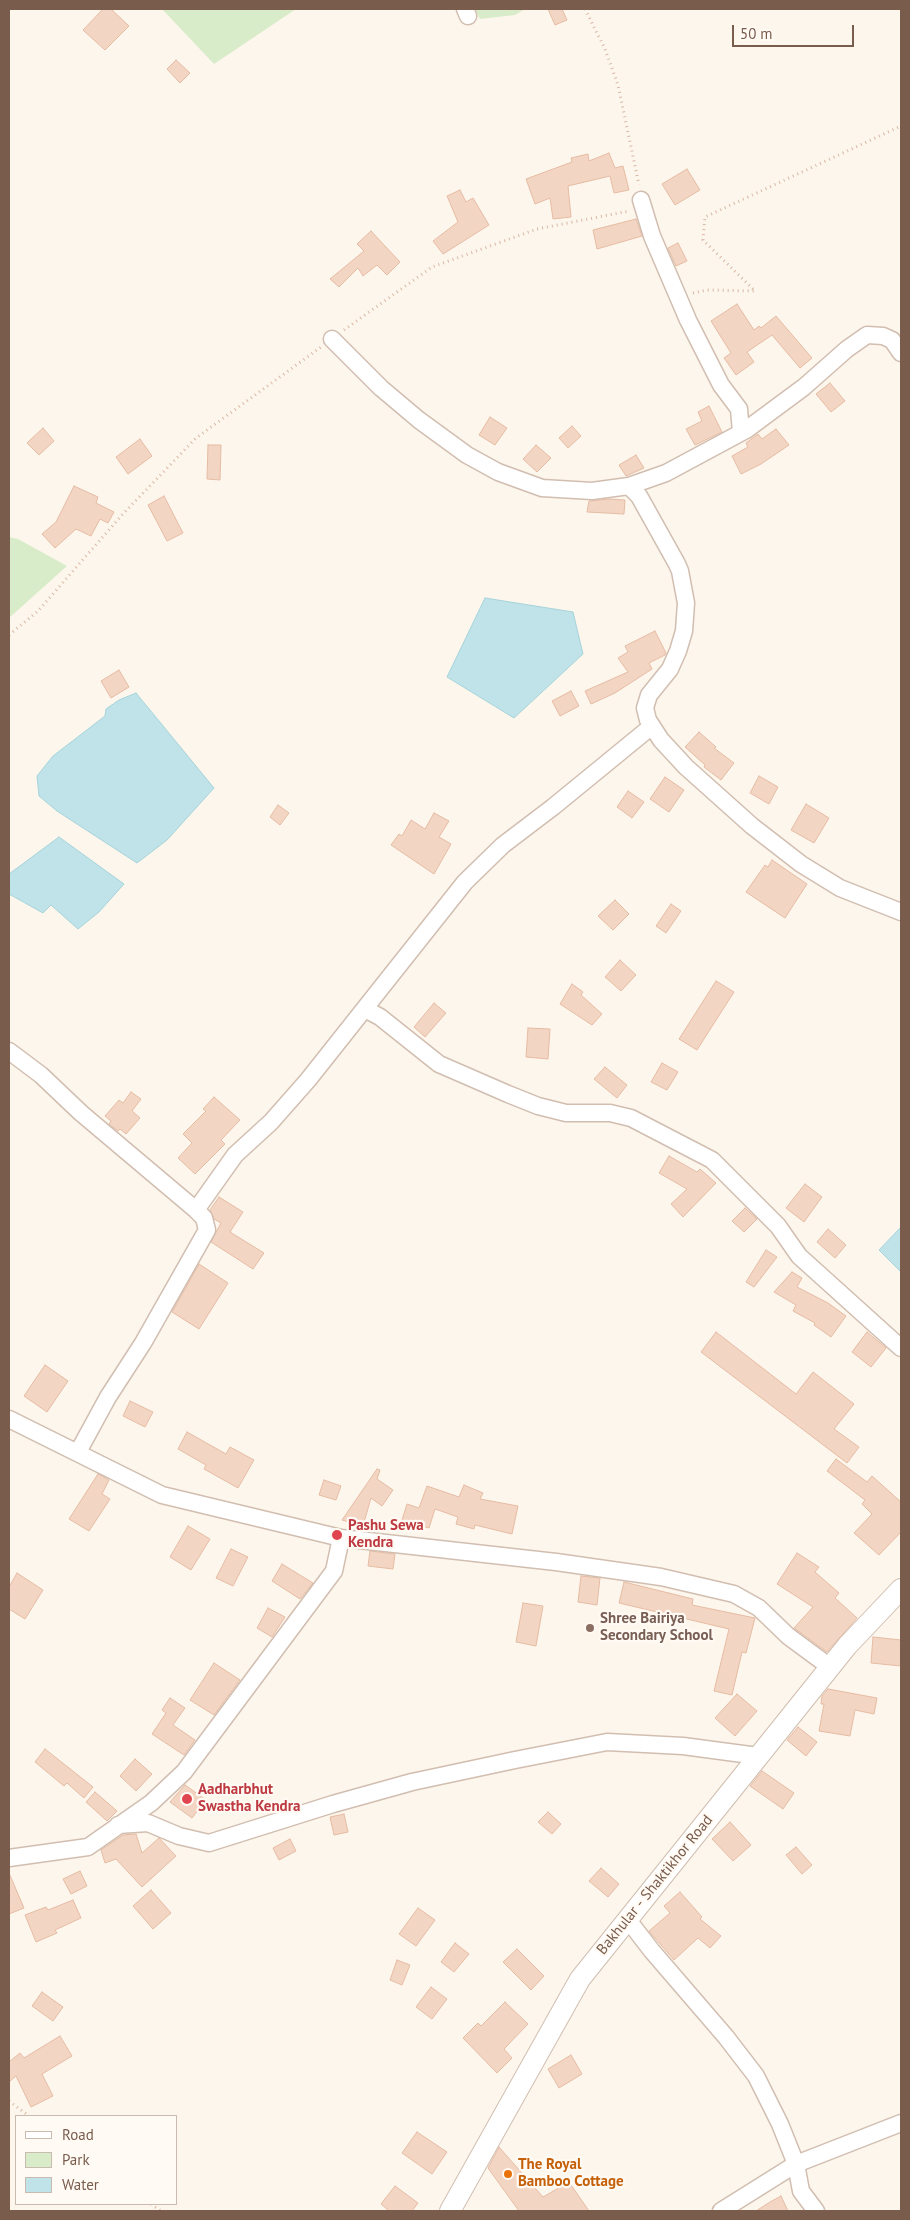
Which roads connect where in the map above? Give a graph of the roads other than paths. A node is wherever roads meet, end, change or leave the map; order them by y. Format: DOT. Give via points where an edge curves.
graph roads {
  1 [pos="641,200"];
  2 [pos="332,339"];
  3 [pos="901,353"];
  4 [pos="741,432"];
  5 [pos="629,486"];
  6 [pos="652,726"];
  7 [pos="901,912"];
  8 [pos="365,1009"];
  9 [pos="9,1051"];
  10 [pos="196,1210"];
  11 [pos="901,1348"];
  12 [pos="9,1419"];
  13 [pos="78,1452"];
  14 [pos="341,1538"];
  15 [pos="901,1589"];
  16 [pos="830,1667"];
  17 [pos="758,1756"];
  18 [pos="118,1826"];
  19 [pos="9,1858"];
  20 [pos="628,1920"];
  21 [pos="901,2123"];
  22 [pos="796,2164"];
  23 [pos="450,2211"];
  24 [pos="721,2211"];
  25 [pos="816,2211"];
  1 -- 4 [label="street" via="652,236 678,296 721,385 739,409"];
  2 -- 5 [label="street" via="419,420 467,455 498,472 542,488 592,490"];
  3 -- 4 [label="street" via="892,340 867,335 804,387"];
  4 -- 5 [label="street" via="666,473"];
  5 -- 6 [label="street" via="639,496 677,564 686,603 684,631 678,651 644,708"];
  6 -- 7 [label="street" via="686,767 713,792 802,864 840,888"];
  6 -- 8 [label="street" via="503,845 465,882"];
  8 -- 10 [label="street" via="271,1122 234,1155"];
  8 -- 11 [label="street" via="439,1064 508,1094 566,1113 631,1118 712,1160 778,1226 799,1256"];
  9 -- 10 [label="street"];
  10 -- 13 [label="street" via="204,1218 207,1230"];
  12 -- 13 [label="street"];
  13 -- 14 [label="street" via="162,1495"];
  14 -- 16 [label="street" via="662,1577 734,1594 759,1608 788,1636"];
  14 -- 18 [label="street" via="334,1571 184,1772 151,1803"];
  15 -- 16 [label="street, Bakhular - Shaktikhor Road"];
  16 -- 17 [label="street, Bakhular - Shaktikhor Road"];
  17 -- 18 [label="street" via="683,1746 607,1742 412,1782 210,1843 178,1836 148,1823"];
  17 -- 20 [label="street, Bakhular - Shaktikhor Road"];
  18 -- 19 [label="street" via="88,1847"];
  20 -- 22 [label="street" via="756,2076"];
  20 -- 23 [label="street, Bakhular - Shaktikhor Road" via="580,1979"];
  21 -- 22 [label="street"];
  22 -- 24 [label="street"];
  22 -- 25 [label="street" via="801,2191"];
}
